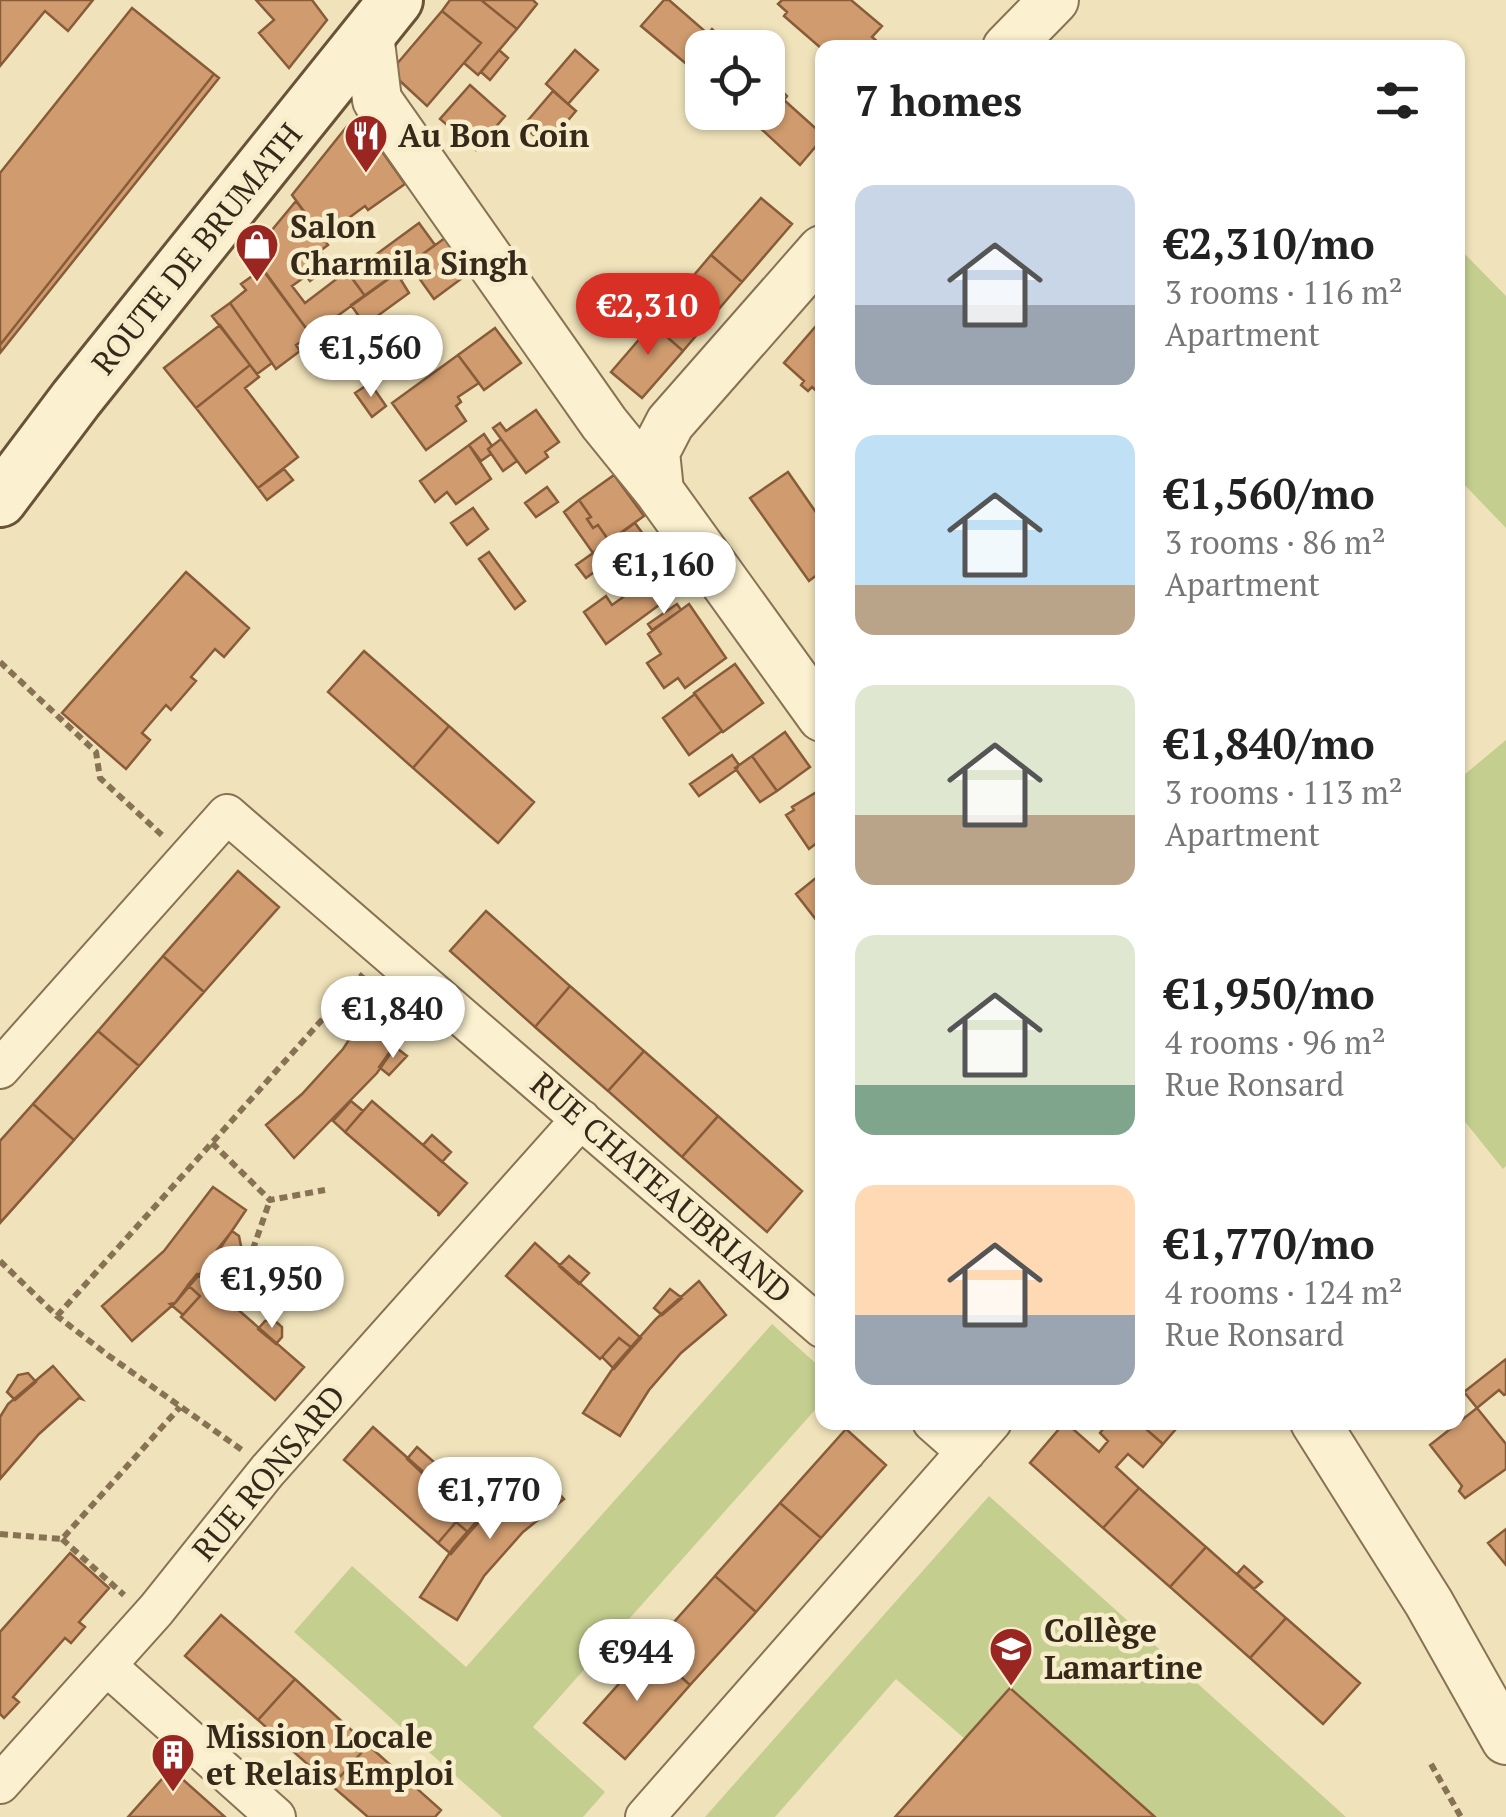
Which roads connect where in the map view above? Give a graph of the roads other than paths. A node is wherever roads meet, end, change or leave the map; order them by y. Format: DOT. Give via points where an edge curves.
graph roads {
  1 [pos="1054,0"];
  2 [pos="374,11"];
  3 [pos="1014,40"];
  4 [pos="815,258"];
  5 [pos="659,491"];
  6 [pos="0,500"];
  7 [pos="815,707"];
  8 [pos="0,1069"];
  9 [pos="581,1120"];
  10 [pos="815,1322"];
  11 [pos="941,1430"];
  12 [pos="985,1430"];
  13 [pos="1320,1430"];
  14 [pos="966,1452"];
  15 [pos="107,1666"];
  16 [pos="1506,1740"];
  17 [pos="0,1784"];
  18 [pos="276,1817"];
  19 [pos="645,1817"];
  1 -- 3 [label="street"];
  2 -- 5 [label="street" via="377,100"];
  2 -- 6 [label="main road, ROUTE DE BRUMATH"];
  4 -- 5 [label="street" via="670,423 655,452"];
  5 -- 7 [label="street"];
  8 -- 9 [label="street, RUE CHATEAUBRIAND" via="227,814"];
  9 -- 10 [label="street, RUE CHATEAUBRIAND"];
  9 -- 15 [label="street, RUE RONSARD" via="268,1470"];
  11 -- 14 [label="street"];
  12 -- 14 [label="street"];
  13 -- 16 [label="street"];
  14 -- 19 [label="street"];
  15 -- 17 [label="street, RUE RONSARD"];
  15 -- 18 [label="street"];
}
